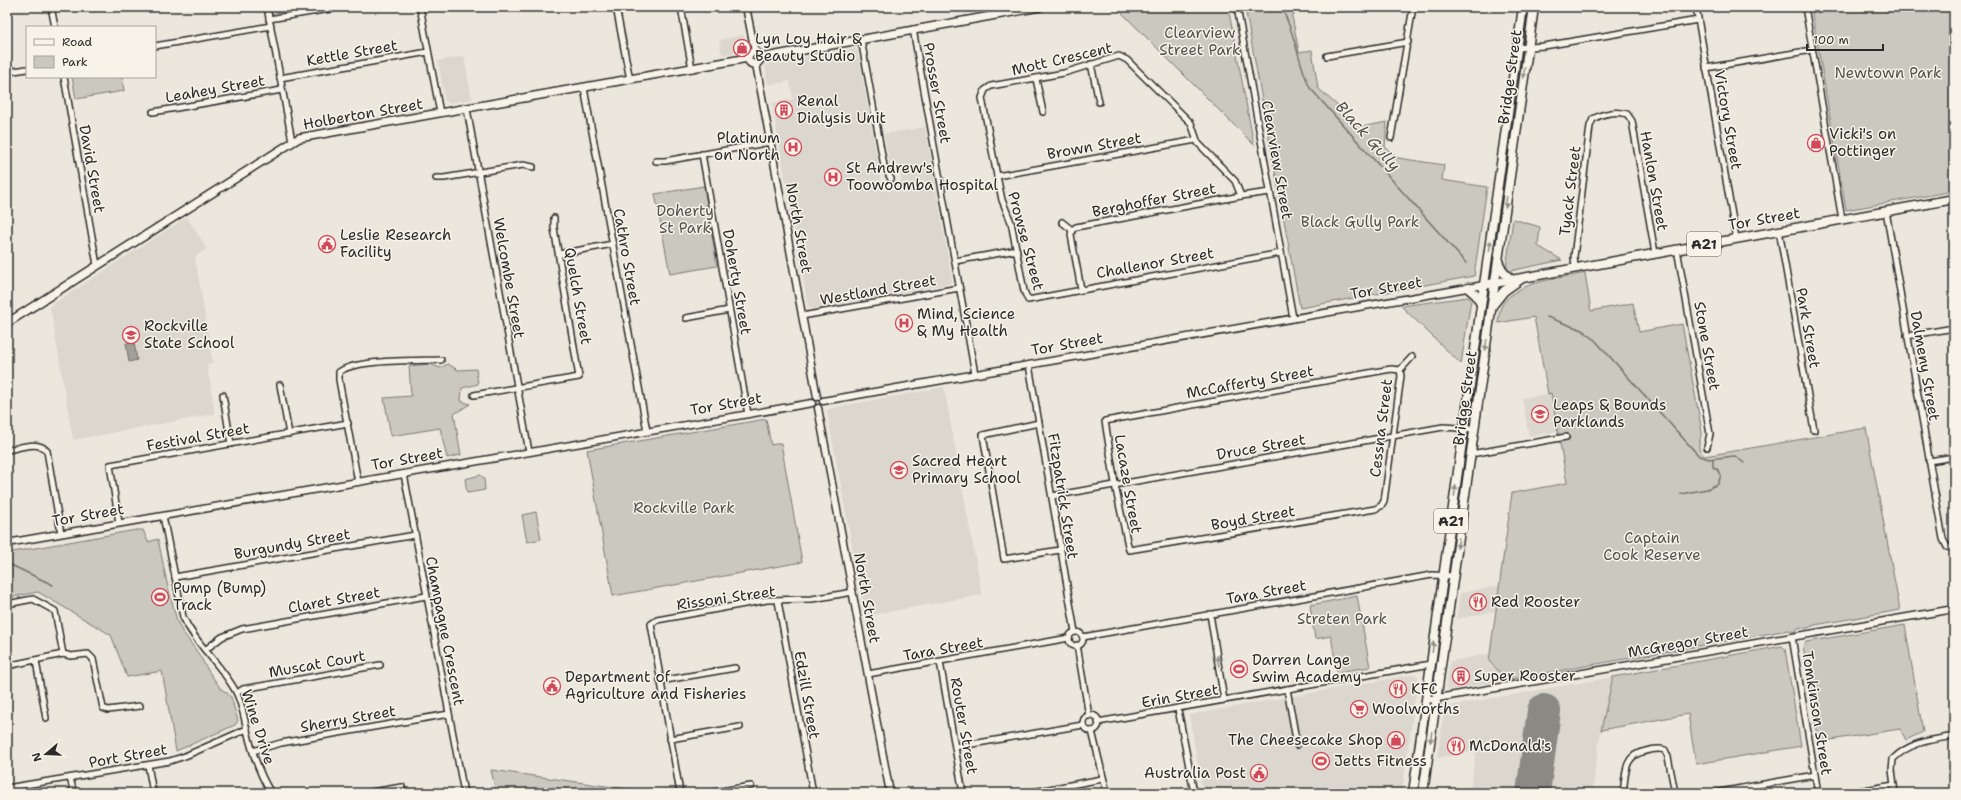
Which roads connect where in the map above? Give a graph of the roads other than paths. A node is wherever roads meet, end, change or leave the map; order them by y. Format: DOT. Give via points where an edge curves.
graph roads {
  1 [pos="51,7"];
  2 [pos="267,7"];
  3 [pos="342,7"];
  4 [pos="420,7"];
  5 [pos="616,7"];
  6 [pos="681,7"];
  7 [pos="746,7"];
  8 [pos="1040,7"];
  9 [pos="1237,7"];
  10 [pos="1413,7"];
  11 [pos="1523,7"];
  12 [pos="1534,7"];
  13 [pos="1696,7"];
  14 [pos="1805,7"];
  15 [pos="1022,9"];
  16 [pos="269,19"];
  17 [pos="1698,20"];
  18 [pos="54,26"];
  19 [pos="271,26"];
  20 [pos="913,29"];
  21 [pos="861,38"];
  22 [pos="1408,42"];
  23 [pos="156,46"];
  24 [pos="1517,48"];
  25 [pos="1528,48"];
  26 [pos="1812,50"];
  27 [pos="428,52"];
  28 [pos="1327,56"];
  29 [pos="757,58"];
  30 [pos="1092,64"];
  31 [pos="1706,68"];
  32 [pos="26,69"];
  33 [pos="692,69"];
  34 [pos="7,72"];
  35 [pos="64,78"];
  36 [pos="280,78"];
  37 [pos="1036,79"];
  38 [pos="630,80"];
  39 [pos="584,88"];
  40 [pos="282,90"];
  41 [pos="985,90"];
  42 [pos="1099,102"];
  43 [pos="467,108"];
  44 [pos="153,112"];
  45 [pos="1042,112"];
  46 [pos="440,113"];
  47 [pos="1627,114"];
  48 [pos="1391,138"];
  49 [pos="1196,140"];
  50 [pos="292,141"];
  51 [pos="771,142"];
  52 [pos="702,154"];
  53 [pos="656,161"];
  54 [pos="533,167"];
  55 [pos="478,173"];
  56 [pos="997,176"];
  57 [pos="436,178"];
  58 [pos="891,179"];
  59 [pos="1270,192"];
  60 [pos="1240,196"];
  61 [pos="1954,199"];
  62 [pos="1886,211"];
  63 [pos="554,218"];
  64 [pos="1842,219"];
  65 [pos="1062,222"];
  66 [pos="1072,230"];
  67 [pos="1779,230"];
  68 [pos="1736,238"];
  69 [pos="613,244"];
  70 [pos="1677,249"];
  71 [pos="1016,250"];
  72 [pos="1281,253"];
  73 [pos="1655,253"];
  74 [pos="559,254"];
  75 [pos="955,261"];
  76 [pos="1498,262"];
  77 [pos="97,265"];
  78 [pos="1575,267"];
  79 [pos="1523,277"];
  80 [pos="1511,279"];
  81 [pos="1495,282"];
  82 [pos="1484,285"];
  83 [pos="959,288"];
  84 [pos="1468,288"];
  85 [pos="1080,289"];
  86 [pos="1033,299"];
  87 [pos="1481,304"];
  88 [pos="1492,307"];
  89 [pos="729,310"];
  90 [pos="802,316"];
  91 [pos="686,318"];
  92 [pos="1293,318"];
  93 [pos="7,323"];
  94 [pos="1954,328"];
  95 [pos="1907,336"];
  96 [pos="1412,357"];
  97 [pos="441,360"];
  98 [pos="1029,365"];
  99 [pos="1400,370"];
  100 [pos="975,374"];
  101 [pos="280,385"];
  102 [pos="516,388"];
  103 [pos="223,395"];
  104 [pos="474,395"];
  105 [pos="817,397"];
  106 [pos="823,401"];
  107 [pos="812,403"];
  108 [pos="818,408"];
  109 [pos="748,414"];
  110 [pos="1105,421"];
  111 [pos="348,423"];
  112 [pos="1039,423"];
  113 [pos="1464,428"];
  114 [pos="1474,429"];
  115 [pos="1814,430"];
  116 [pos="647,431"];
  117 [pos="289,434"];
  118 [pos="1393,436"];
  119 [pos="1566,437"];
  120 [pos="231,444"];
  121 [pos="1707,448"];
  122 [pos="7,450"];
  123 [pos="529,452"];
  124 [pos="1471,454"];
  125 [pos="1954,457"];
  126 [pos="1929,461"];
  127 [pos="404,474"];
  128 [pos="358,482"];
  129 [pos="1115,485"];
  130 [pos="1052,496"];
  131 [pos="1381,506"];
  132 [pos="163,516"];
  133 [pos="119,523"];
  134 [pos="61,534"];
  135 [pos="414,535"];
  136 [pos="7,543"];
  137 [pos="1954,548"];
  138 [pos="1060,550"];
  139 [pos="1128,550"];
  140 [pos="1444,575"];
  141 [pos="1454,576"];
  142 [pos="174,577"];
  143 [pos="853,592"];
  144 [pos="426,596"];
  145 [pos="778,601"];
  146 [pos="7,604"];
  147 [pos="1954,609"];
  148 [pos="1210,614"];
  149 [pos="1075,632"];
  150 [pos="1083,637"];
  151 [pos="1792,637"];
  152 [pos="1069,638"];
  153 [pos="1077,646"];
  154 [pos="205,650"];
  155 [pos="63,654"];
  156 [pos="36,661"];
  157 [pos="940,662"];
  158 [pos="1431,664"];
  159 [pos="380,665"];
  160 [pos="7,666"];
  161 [pos="735,668"];
  162 [pos="868,674"];
  163 [pos="660,681"];
  164 [pos="1287,689"];
  165 [pos="236,693"];
  166 [pos="1437,698"];
  167 [pos="1224,700"];
  168 [pos="1426,700"];
  169 [pos="140,706"];
  170 [pos="1178,709"];
  171 [pos="449,714"];
  172 [pos="1089,716"];
  173 [pos="46,718"];
  174 [pos="1098,722"];
  175 [pos="1083,725"];
  176 [pos="740,727"];
  177 [pos="247,729"];
  178 [pos="1092,731"];
  179 [pos="1954,736"];
  180 [pos="670,739"];
  181 [pos="1297,745"];
  182 [pos="955,747"];
  183 [pos="253,752"];
  184 [pos="148,765"];
  185 [pos="1815,775"];
  186 [pos="70,778"];
  187 [pos="1102,779"];
  188 [pos="1894,785"];
  189 [pos="751,786"];
  190 [pos="402,787"];
  191 [pos="7,788"];
  192 [pos="268,792"];
  193 [pos="74,793"];
  194 [pos="153,793"];
  195 [pos="365,793"];
  196 [pos="464,793"];
  197 [pos="680,793"];
  198 [pos="709,793"];
  199 [pos="813,793"];
  200 [pos="890,793"];
  201 [pos="963,793"];
  202 [pos="1028,793"];
  203 [pos="1107,793"];
  204 [pos="1194,793"];
  205 [pos="1413,793"];
  206 [pos="1423,793"];
  207 [pos="1624,793"];
  208 [pos="1674,793"];
  209 [pos="1714,793"];
  210 [pos="1818,793"];
  211 [pos="1846,793"];
  212 [pos="1895,793"];
  1 -- 18 [label="street"];
  2 -- 16 [label="street"];
  3 -- 16 [label="street"];
  4 -- 27 [label="street"];
  5 -- 38 [label="street"];
  6 -- 33 [label="street"];
  7 -- 29 [label="street, North Street"];
  8 -- 15 [label="main road"];
  9 -- 59 [label="street, Clearview Street"];
  10 -- 22 [label="street"];
  11 -- 24 [label="main road, Bridge Street"];
  12 -- 25 [label="main road, Bridge Street"];
  13 -- 17 [label="street, Victory Street"];
  14 -- 26 [label="street"];
  15 -- 20 [label="main road"];
  16 -- 19 [label="street"];
  17 -- 25 [label="street"];
  17 -- 31 [label="street, Victory Street"];
  19 -- 23 [label="street"];
  19 -- 36 [label="street"];
  20 -- 21 [label="main road"];
  20 -- 75 [label="street, Prosser Street"];
  21 -- 29 [label="main road"];
  21 -- 58 [label="street" via="884,166"];
  22 -- 28 [label="street"];
  22 -- 48 [label="street"];
  24 -- 25 [label="street"];
  82 -- 24 [label="main road, Bridge Street, one-way"];
  25 -- 76 [label="main road, Bridge Street, one-way"];
  26 -- 31 [label="street"];
  26 -- 64 [label="street"];
  27 -- 36 [label="street, Kettle Street"];
  27 -- 46 [label="street"];
  29 -- 33 [label="main road, Holberton Street" via="751,64 748,58"];
  29 -- 51 [label="street, North Street"];
  30 -- 37 [label="street, Mott Crescent"];
  30 -- 42 [label="street"];
  30 -- 49 [label="street, Mott Crescent" via="1119,56 1127,60 1191,123"];
  31 -- 68 [label="street, Victory Street"];
  32 -- 34 [label="street"];
  33 -- 38 [label="main road, Holberton Street"];
  35 -- 77 [label="street, David Street"];
  36 -- 40 [label="street"];
  37 -- 41 [label="street, Mott Crescent" via="991,86"];
  37 -- 45 [label="street"];
  38 -- 39 [label="main road, Holberton Street"];
  39 -- 43 [label="main road, Holberton Street"];
  39 -- 69 [label="street, Cathro Street"];
  40 -- 44 [label="street, Leahey Street"];
  40 -- 50 [label="street"];
  41 -- 56 [label="street, Prowse Street" via="982,98"];
  43 -- 46 [label="main road, Holberton Street"];
  43 -- 55 [label="street, Welcombe Street"];
  46 -- 50 [label="main road, Holberton Street"];
  47 -- 73 [label="street, Hanlon Street" via="1632,122"];
  47 -- 78 [label="street, Tyack Street" via="1619,112 1599,115 1593,118 1590,126 1574,257"];
  49 -- 56 [label="street, Brown Street"];
  49 -- 60 [label="street, Mott Crescent" via="1235,181"];
  50 -- 77 [label="main road, Holberton Street"];
  51 -- 52 [label="street"];
  51 -- 90 [label="street, North Street"];
  52 -- 53 [label="street"];
  52 -- 89 [label="street, Doherty Street"];
  54 -- 55 [label="street" via="523,165"];
  55 -- 57 [label="street"];
  55 -- 102 [label="street, Welcombe Street"];
  56 -- 71 [label="street, Prowse Street" via="1002,200 1011,222"];
  59 -- 60 [label="street"];
  59 -- 72 [label="street, Clearview Street"];
  60 -- 66 [label="street, Berghoffer Street" via="1076,227"];
  61 -- 62 [label="main road, Tor Street / A21"];
  62 -- 64 [label="main road, Tor Street / A21"];
  62 -- 95 [label="street, Dalmeny Street"];
  63 -- 74 [label="street, Quelch Street"];
  64 -- 67 [label="main road, Tor Street / A21"];
  65 -- 66 [label="street"];
  66 -- 85 [label="street"];
  67 -- 68 [label="main road, Tor Street / A21"];
  67 -- 115 [label="street, Park Street"];
  68 -- 70 [label="main road, Tor Street / A21"];
  69 -- 74 [label="street"];
  69 -- 116 [label="street, Cathro Street"];
  70 -- 73 [label="main road, Tor Street / A21"];
  70 -- 121 [label="street, Stone Street" via="1710,434"];
  71 -- 75 [label="street"];
  71 -- 86 [label="street, Prowse Street" via="1024,291 1028,300"];
  72 -- 85 [label="street, Challenor Street"];
  72 -- 92 [label="street, Clearview Street"];
  73 -- 78 [label="main road, Tor Street / A21"];
  74 -- 102 [label="street, Quelch Street" via="579,377"];
  75 -- 83 [label="street, Prosser Street"];
  76 -- 80 [label="main road"];
  76 -- 81 [label="main road, Bridge Street"];
  77 -- 93 [label="main road, Holberton Street"];
  78 -- 79 [label="main road, Tor Street / A21"];
  79 -- 80 [label="main road, Tor Street / A21"];
  79 -- 88 [label="main road, A21" via="1504,292"];
  80 -- 81 [label="main road, Tor Street / A21"];
  81 -- 82 [label="main road, Tor Street / A21"];
  81 -- 88 [label="main road, Bridge Street"];
  82 -- 84 [label="street, Tor Street"];
  82 -- 87 [label="main road, Bridge Street / A21"];
  83 -- 90 [label="street, Westland Street"];
  83 -- 100 [label="street, Prosser Street"];
  84 -- 87 [label="main road"];
  84 -- 92 [label="street, Tor Street"];
  85 -- 86 [label="street, Challenor Street"];
  87 -- 113 [label="main road, Bridge Street / A21"];
  88 -- 114 [label="main road, Bridge Street / A21, one-way"];
  89 -- 91 [label="street"];
  89 -- 109 [label="street, Doherty Street"];
  90 -- 105 [label="street, North Street"];
  92 -- 98 [label="street, Tor Street"];
  94 -- 95 [label="street"];
  95 -- 126 [label="street, Dalmeny Street"];
  96 -- 99 [label="street, Cessna Street"];
  97 -- 111 [label="street" via="370,363 345,367 339,372 339,380"];
  98 -- 100 [label="street, Tor Street"];
  98 -- 112 [label="street, Fitzpatrick Street"];
  99 -- 110 [label="street, McCafferty Street" via="1391,369"];
  99 -- 118 [label="street, Cessna Street"];
  100 -- 106 [label="street, Tor Street"];
  101 -- 117 [label="street"];
  102 -- 104 [label="street"];
  102 -- 123 [label="street, Welcombe Street"];
  103 -- 120 [label="street"];
  105 -- 106 [label="street"];
  105 -- 107 [label="street"];
  106 -- 108 [label="street" via="822,407"];
  107 -- 108 [label="street"];
  107 -- 109 [label="street, Tor Street"];
  108 -- 143 [label="street, North Street"];
  109 -- 116 [label="street, Tor Street"];
  110 -- 129 [label="street, Lacaze Street"];
  111 -- 117 [label="street, Festival Street"];
  111 -- 128 [label="street"];
  112 -- 130 [label="street, Fitzpatrick Street"];
  112 -- 138 [label="street" via="983,435 1004,559"];
  113 -- 114 [label="street, Druce Street"];
  113 -- 118 [label="street, Druce Street" via="1443,427"];
  140 -- 113 [label="main road, Bridge Street / A21, one-way"];
  114 -- 124 [label="main road, Bridge Street / A21"];
  116 -- 123 [label="street, Tor Street"];
  117 -- 120 [label="street, Festival Street"];
  118 -- 129 [label="street, Druce Street"];
  118 -- 131 [label="street, Cessna Street" via="1384,501"];
  119 -- 124 [label="street"];
  120 -- 133 [label="street, Festival Street" via="110,465"];
  122 -- 134 [label="street" via="37,444 44,446"];
  123 -- 127 [label="street, Tor Street"];
  124 -- 141 [label="main road, Bridge Street / A21, one-way"];
  125 -- 126 [label="street"];
  126 -- 137 [label="street, Dalmeny Street" via="1943,539 1947,547"];
  127 -- 128 [label="street, Tor Street"];
  127 -- 135 [label="street, Champagne Crescent"];
  128 -- 132 [label="street, Tor Street"];
  129 -- 130 [label="street, Druce Street"];
  129 -- 139 [label="street, Lacaze Street"];
  130 -- 138 [label="street, Fitzpatrick Street"];
  131 -- 139 [label="street, Boyd Street" via="1367,511"];
  132 -- 133 [label="street, Tor Street"];
  132 -- 142 [label="street, Wine Drive"];
  133 -- 134 [label="street, Tor Street"];
  134 -- 136 [label="street, Tor Street"];
  135 -- 142 [label="street, Burgundy Street"];
  135 -- 144 [label="street, Champagne Crescent"];
  138 -- 149 [label="street, Fitzpatrick Street"];
  140 -- 141 [label="street, Tara Street"];
  140 -- 148 [label="street, Tara Street" via="1432,574"];
  158 -- 140 [label="main road, Bridge Street / A21, one-way"];
  141 -- 166 [label="main road, Bridge Street / A21"];
  142 -- 154 [label="street, Wine Drive" via="183,617"];
  143 -- 145 [label="street, Rissoni Street" via="812,599"];
  143 -- 162 [label="street, North Street"];
  144 -- 154 [label="street, Claret Street" via="242,629 222,637"];
  144 -- 171 [label="street, Champagne Crescent"];
  145 -- 163 [label="street, Rissoni Street" via="767,600 657,620 651,624"];
  145 -- 199 [label="street, Edzill Street"];
  146 -- 155 [label="street" via="33,599 55,611"];
  147 -- 151 [label="street, McGregor Street"];
  148 -- 150 [label="street, Tara Street"];
  167 -- 148 [label="street, one-way"];
  149 -- 150 [label="street"];
  149 -- 152 [label="street"];
  150 -- 153 [label="street"];
  151 -- 166 [label="street, McGregor Street"];
  151 -- 185 [label="street, Tomkinson Street"];
  152 -- 153 [label="street" via="1072,644"];
  152 -- 157 [label="street, Tara Street"];
  153 -- 172 [label="street"];
  154 -- 165 [label="street, Wine Drive" via="224,672"];
  155 -- 156 [label="street"];
  155 -- 169 [label="street" via="90,655 103,708 108,710"];
  156 -- 160 [label="street"];
  156 -- 173 [label="street"];
  157 -- 162 [label="street, Tara Street"];
  157 -- 182 [label="street, Router Street"];
  158 -- 164 [label="street, Erin Street"];
  158 -- 168 [label="main road, Bridge Street / A21"];
  159 -- 165 [label="street, Muscat Court"];
  161 -- 163 [label="street"];
  162 -- 200 [label="street, North Street"];
  163 -- 180 [label="street"];
  164 -- 167 [label="street, Erin Street"];
  164 -- 181 [label="street"];
  165 -- 177 [label="street, Wine Drive"];
  166 -- 168 [label="street, McGregor Street"];
  166 -- 206 [label="main road, Bridge Street / A21, one-way"];
  167 -- 170 [label="street, Erin Street"];
  168 -- 205 [label="main road, Bridge Street / A21"];
  170 -- 174 [label="street, Erin Street"];
  170 -- 204 [label="street"];
  171 -- 183 [label="street, Sherry Street" via="281,743"];
  171 -- 196 [label="street, Champagne Crescent"];
  172 -- 174 [label="street" via="1095,717"];
  172 -- 175 [label="street" via="1085,718"];
  174 -- 178 [label="street" via="1097,728"];
  175 -- 178 [label="street" via="1085,729"];
  175 -- 182 [label="street"];
  176 -- 180 [label="street"];
  177 -- 183 [label="street, Wine Drive"];
  177 -- 184 [label="street, Port Street" via="185,756"];
  178 -- 187 [label="street"];
  179 -- 188 [label="street" via="1921,742 1901,751 1893,759"];
  180 -- 197 [label="street"];
  182 -- 201 [label="street, Router Street"];
  183 -- 192 [label="street, Wine Drive"];
  184 -- 186 [label="street, Port Street"];
  184 -- 194 [label="street"];
  185 -- 209 [label="street"];
  185 -- 210 [label="street, Tomkinson Street"];
  186 -- 191 [label="street, Port Street"];
  186 -- 193 [label="street"];
  187 -- 202 [label="street"];
  187 -- 203 [label="street"];
  188 -- 211 [label="street"];
  188 -- 212 [label="street"];
  189 -- 198 [label="street"];
  190 -- 195 [label="street"];
  207 -- 208 [label="street" via="1628,761 1636,752 1658,748 1665,750 1668,757"];
}
